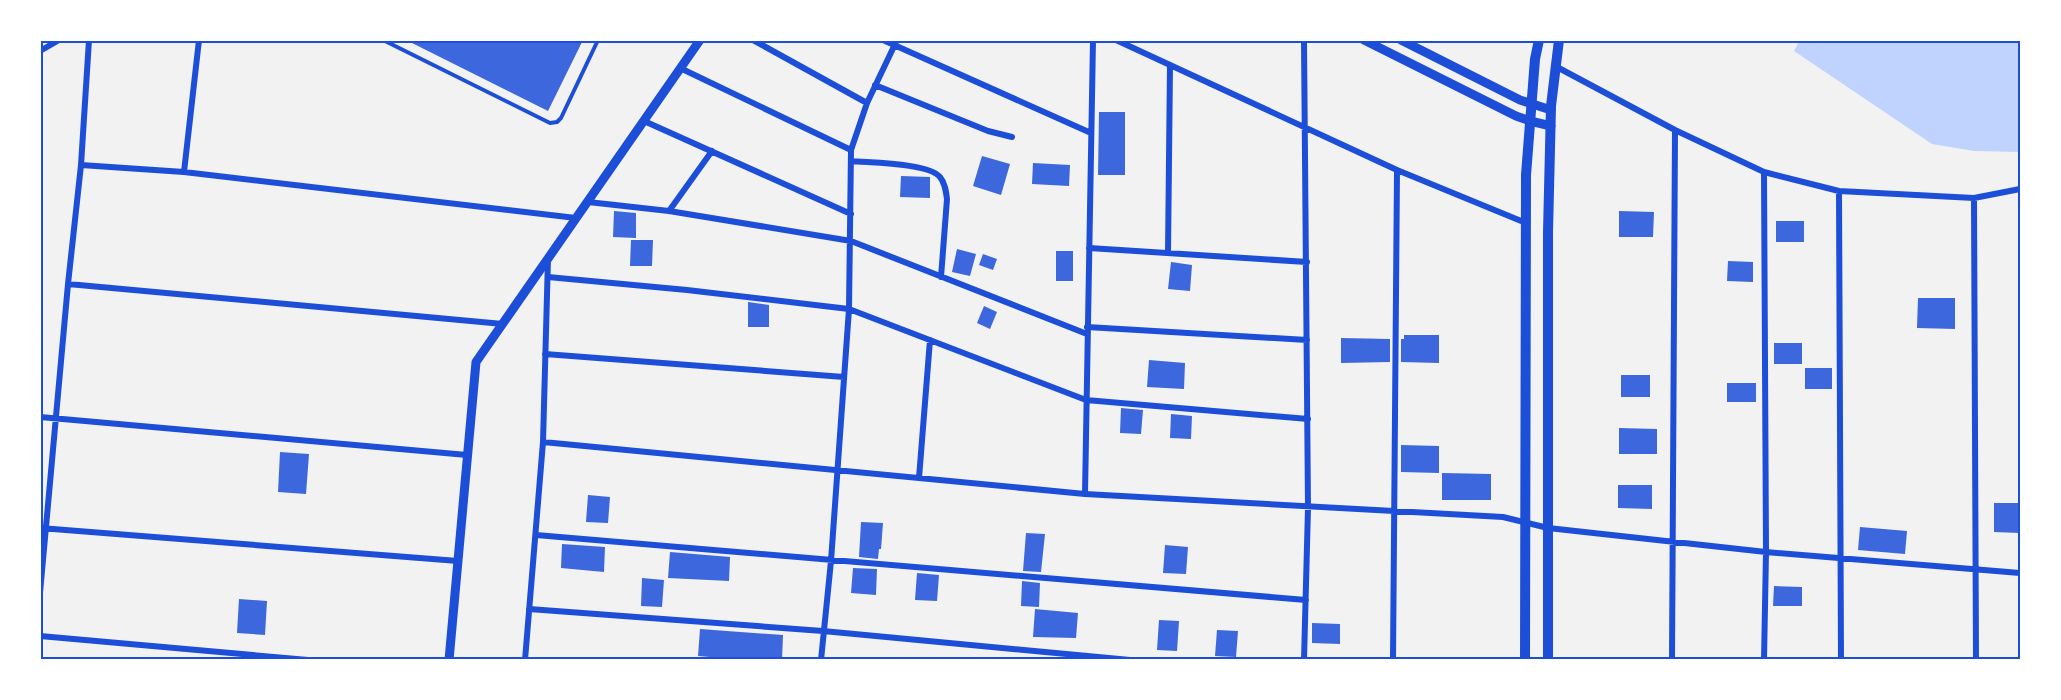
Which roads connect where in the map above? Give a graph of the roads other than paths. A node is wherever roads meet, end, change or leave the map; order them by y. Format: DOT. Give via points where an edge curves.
graph roads {
  1 [pos="59,40"];
  2 [pos="88,40"];
  3 [pos="199,40"];
  4 [pos="383,40"];
  5 [pos="598,40"];
  6 [pos="700,40"];
  7 [pos="753,40"];
  8 [pos="883,40"];
  9 [pos="1093,40"];
  10 [pos="1116,40"];
  11 [pos="1304,40"];
  12 [pos="1364,40"];
  13 [pos="1401,40"];
  14 [pos="1539,40"];
  15 [pos="1559,40"];
  16 [pos="896,43"];
  17 [pos="40,51"];
  18 [pos="1394,55"];
  19 [pos="1170,65"];
  20 [pos="1555,65"];
  21 [pos="680,68"];
  22 [pos="875,85"];
  23 [pos="867,103"];
  24 [pos="1531,104"];
  25 [pos="1551,110"];
  26 [pos="644,121"];
  27 [pos="1530,121"];
  28 [pos="1551,126"];
  29 [pos="1306,128"];
  30 [pos="1675,130"];
  31 [pos="1091,133"];
  32 [pos="1012,137"];
  33 [pos="851,150"];
  34 [pos="712,151"];
  35 [pos="851,161"];
  36 [pos="81,165"];
  37 [pos="1397,170"];
  38 [pos="184,172"];
  39 [pos="1764,172"];
  40 [pos="2020,189"];
  41 [pos="1839,191"];
  42 [pos="1974,198"];
  43 [pos="588,202"];
  44 [pos="669,211"];
  45 [pos="851,214"];
  46 [pos="576,218"];
  47 [pos="1526,223"];
  48 [pos="851,241"];
  49 [pos="1089,248"];
  50 [pos="1167,253"];
  51 [pos="548,258"];
  52 [pos="1307,262"];
  53 [pos="548,277"];
  54 [pos="941,277"];
  55 [pos="68,284"];
  56 [pos="849,309"];
  57 [pos="503,324"];
  58 [pos="1087,327"];
  59 [pos="1087,334"];
  60 [pos="930,340"];
  61 [pos="1307,340"];
  62 [pos="545,354"];
  63 [pos="844,377"];
  64 [pos="1086,400"];
  65 [pos="40,417"];
  66 [pos="56,417"];
  67 [pos="1308,419"];
  68 [pos="543,442"];
  69 [pos="467,455"];
  70 [pos="836,470"];
  71 [pos="919,478"];
  72 [pos="1085,494"];
  73 [pos="1308,508"];
  74 [pos="1394,512"];
  75 [pos="1525,521"];
  76 [pos="1548,528"];
  77 [pos="43,529"];
  78 [pos="536,535"];
  79 [pos="1673,541"];
  80 [pos="1766,552"];
  81 [pos="1842,558"];
  82 [pos="458,561"];
  83 [pos="831,561"];
  84 [pos="1976,568"];
  85 [pos="2020,573"];
  86 [pos="40,593"];
  87 [pos="1306,600"];
  88 [pos="529,609"];
  89 [pos="823,631"];
  90 [pos="40,636"];
  91 [pos="308,660"];
  92 [pos="449,660"];
  93 [pos="525,660"];
  94 [pos="821,660"];
  95 [pos="1130,660"];
  96 [pos="1304,660"];
  97 [pos="1393,660"];
  98 [pos="1525,660"];
  99 [pos="1548,660"];
  100 [pos="1672,660"];
  101 [pos="1764,660"];
  102 [pos="1841,660"];
  103 [pos="1976,660"];
  1 -- 17 [label="street"];
  2 -- 36 [label="street"];
  3 -- 38 [label="street"];
  4 -- 5 [label="lane" via="550,123 561,118"];
  6 -- 21 [label="street"];
  7 -- 23 [label="street"];
  8 -- 16 [label="street"];
  9 -- 31 [label="street"];
  10 -- 19 [label="street"];
  11 -- 29 [label="street"];
  12 -- 18 [label="street"];
  13 -- 18 [label="street"];
  13 -- 24 [label="street"];
  14 -- 24 [label="main road"];
  15 -- 20 [label="main road"];
  16 -- 22 [label="street"];
  16 -- 31 [label="street"];
  18 -- 27 [label="street"];
  19 -- 29 [label="street"];
  19 -- 50 [label="street"];
  20 -- 25 [label="main road"];
  20 -- 30 [label="street"];
  21 -- 26 [label="street"];
  21 -- 33 [label="street"];
  22 -- 23 [label="street"];
  22 -- 32 [label="street"];
  23 -- 33 [label="street"];
  24 -- 25 [label="street"];
  24 -- 27 [label="main road"];
  25 -- 28 [label="main road"];
  26 -- 34 [label="street"];
  26 -- 43 [label="street"];
  27 -- 28 [label="street"];
  27 -- 47 [label="main road"];
  28 -- 76 [label="main road"];
  29 -- 37 [label="street"];
  29 -- 52 [label="street"];
  30 -- 39 [label="street"];
  30 -- 79 [label="street"];
  31 -- 49 [label="street"];
  33 -- 35 [label="street"];
  34 -- 44 [label="street"];
  34 -- 45 [label="street"];
  35 -- 45 [label="street"];
  35 -- 54 [label="street" via="927,169 940,177 947,199"];
  36 -- 38 [label="street"];
  36 -- 55 [label="street"];
  37 -- 47 [label="street"];
  37 -- 74 [label="street"];
  38 -- 46 [label="street"];
  39 -- 41 [label="street"];
  39 -- 80 [label="street"];
  40 -- 42 [label="street"];
  41 -- 42 [label="street"];
  41 -- 81 [label="street"];
  42 -- 84 [label="street"];
  43 -- 44 [label="street"];
  43 -- 46 [label="street"];
  44 -- 48 [label="street"];
  45 -- 48 [label="street"];
  46 -- 51 [label="street"];
  47 -- 75 [label="main road"];
  48 -- 54 [label="street"];
  48 -- 56 [label="street"];
  49 -- 50 [label="street"];
  49 -- 58 [label="street"];
  50 -- 52 [label="street"];
  51 -- 53 [label="street"];
  51 -- 57 [label="street"];
  52 -- 61 [label="street"];
  53 -- 56 [label="street"];
  53 -- 62 [label="street"];
  54 -- 59 [label="street"];
  55 -- 57 [label="street"];
  55 -- 66 [label="street"];
  56 -- 60 [label="street"];
  56 -- 63 [label="street"];
  57 -- 69 [label="street" via="476,362"];
  58 -- 59 [label="street"];
  58 -- 61 [label="street"];
  59 -- 64 [label="street"];
  60 -- 64 [label="street"];
  60 -- 71 [label="street"];
  61 -- 67 [label="street"];
  62 -- 63 [label="street"];
  62 -- 68 [label="street"];
  63 -- 70 [label="street"];
  64 -- 67 [label="street"];
  64 -- 72 [label="street"];
  65 -- 66 [label="street"];
  66 -- 69 [label="street"];
  66 -- 77 [label="street"];
  67 -- 73 [label="street"];
  68 -- 70 [label="street"];
  68 -- 78 [label="street"];
  69 -- 82 [label="street"];
  70 -- 71 [label="street"];
  70 -- 83 [label="street"];
  71 -- 72 [label="street"];
  72 -- 73 [label="street"];
  73 -- 74 [label="street"];
  73 -- 87 [label="street"];
  74 -- 75 [label="street"];
  74 -- 97 [label="street"];
  75 -- 76 [label="street"];
  75 -- 98 [label="main road"];
  76 -- 79 [label="street"];
  76 -- 99 [label="main road"];
  77 -- 82 [label="street"];
  77 -- 86 [label="street"];
  78 -- 83 [label="street"];
  78 -- 88 [label="street"];
  79 -- 80 [label="street"];
  79 -- 100 [label="street"];
  80 -- 81 [label="street"];
  80 -- 101 [label="street"];
  81 -- 84 [label="street"];
  81 -- 102 [label="street"];
  82 -- 92 [label="street"];
  83 -- 87 [label="street"];
  83 -- 89 [label="street"];
  84 -- 85 [label="street"];
  84 -- 103 [label="street"];
  87 -- 96 [label="street"];
  88 -- 89 [label="street"];
  88 -- 93 [label="street"];
  89 -- 94 [label="street"];
  89 -- 95 [label="street"];
  90 -- 91 [label="street"];
}
